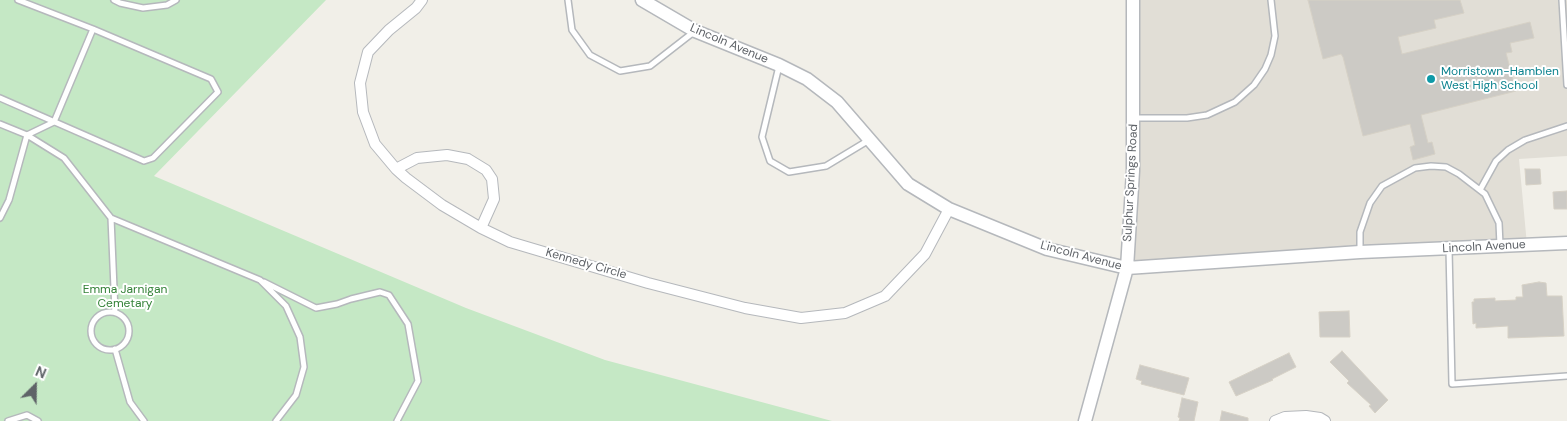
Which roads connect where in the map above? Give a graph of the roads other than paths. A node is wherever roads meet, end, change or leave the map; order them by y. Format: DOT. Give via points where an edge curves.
graph roads {
  1 [pos="18,0"];
  2 [pos="114,0"];
  3 [pos="176,0"];
  4 [pos="422,0"];
  5 [pos="568,0"];
  6 [pos="642,0"];
  7 [pos="1133,0"];
  8 [pos="1271,0"];
  9 [pos="1562,0"];
  10 [pos="93,29"];
  11 [pos="695,31"];
  12 [pos="779,65"];
  13 [pos="1567,76"];
  14 [pos="1567,85"];
  15 [pos="0,98"];
  16 [pos="1134,118"];
  17 [pos="54,122"];
  18 [pos="0,124"];
  19 [pos="1567,126"];
  20 [pos="26,135"];
  21 [pos="869,140"];
  22 [pos="396,170"];
  23 [pos="1480,190"];
  24 [pos="949,210"];
  25 [pos="0,218"];
  26 [pos="111,218"];
  27 [pos="481,228"];
  28 [pos="1567,243"];
  29 [pos="1500,246"];
  30 [pos="1450,248"];
  31 [pos="1360,252"];
  32 [pos="1127,268"];
  33 [pos="260,280"];
  34 [pos="114,312"];
  35 [pos="115,349"];
  36 [pos="1567,376"];
  37 [pos="8,421"];
  38 [pos="38,421"];
  39 [pos="144,421"];
  40 [pos="276,421"];
  41 [pos="397,421"];
  42 [pos="1085,421"];
  43 [pos="1275,421"];
  44 [pos="1325,421"];
  1 -- 10 [label="lane"];
  2 -- 3 [label="lane" via="143,8 167,5"];
  4 -- 22 [label="street, Kennedy Circle" via="368,52 360,84 362,112 375,144"];
  5 -- 11 [label="lane" via="572,30 585,49 620,71 650,66"];
  6 -- 11 [label="street, Lincoln Avenue"];
  7 -- 16 [label="street, Sulphur Springs Road"];
  8 -- 16 [label="lane" via="1275,36 1271,55 1254,85 1235,102 1207,114 1187,118"];
  9 -- 13 [label="lane"];
  10 -- 17 [label="lane"];
  10 -- 17 [label="lane" via="210,79 218,92 153,158 144,160"];
  11 -- 12 [label="street, Lincoln Avenue"];
  12 -- 21 [label="street, Lincoln Avenue" via="807,79 837,102"];
  12 -- 21 [label="lane" via="762,138 770,161 789,172 826,166"];
  13 -- 14 [label="lane"];
  15 -- 17 [label="lane"];
  16 -- 32 [label="street, Sulphur Springs Road"];
  17 -- 20 [label="lane"];
  18 -- 20 [label="lane"];
  19 -- 23 [label="lane" via="1524,140 1508,150 1496,161"];
  20 -- 25 [label="lane" via="9,200"];
  20 -- 26 [label="lane" via="64,158"];
  21 -- 24 [label="street, Lincoln Avenue" via="908,184"];
  22 -- 27 [label="street, Kennedy Circle" via="442,205"];
  22 -- 27 [label="street" via="417,158 447,155 468,159 486,170 492,179 494,199"];
  23 -- 29 [label="lane" via="1499,223"];
  23 -- 31 [label="lane" via="1446,167 1415,168 1397,176 1382,186 1370,204 1360,232"];
  24 -- 27 [label="street, Kennedy Circle" via="925,254 885,296 845,313 801,318 745,308 648,282 510,242"];
  24 -- 32 [label="street, Lincoln Avenue" via="1047,249"];
  26 -- 33 [label="lane"];
  26 -- 34 [label="lane"];
  28 -- 29 [label="street, Lincoln Avenue"];
  29 -- 30 [label="street, Lincoln Avenue"];
  30 -- 31 [label="street, Lincoln Avenue"];
  30 -- 36 [label="lane" via="1452,384"];
  31 -- 32 [label="street, Lincoln Avenue"];
  32 -- 42 [label="street, Sulphur Springs Road"];
  33 -- 40 [label="lane" via="286,306 300,337 304,367 296,395"];
  33 -- 41 [label="lane" via="316,308 380,292 389,295 408,324 418,381"];
  34 -- 35 [label="lane" via="125,319 129,331 125,342"];
  34 -- 35 [label="lane" via="108,311 96,317 91,328 97,345"];
  35 -- 39 [label="lane" via="130,402"];
  37 -- 38 [label="lane" via="27,415"];
  43 -- 44 [label="street" via="1306,416"];
}
